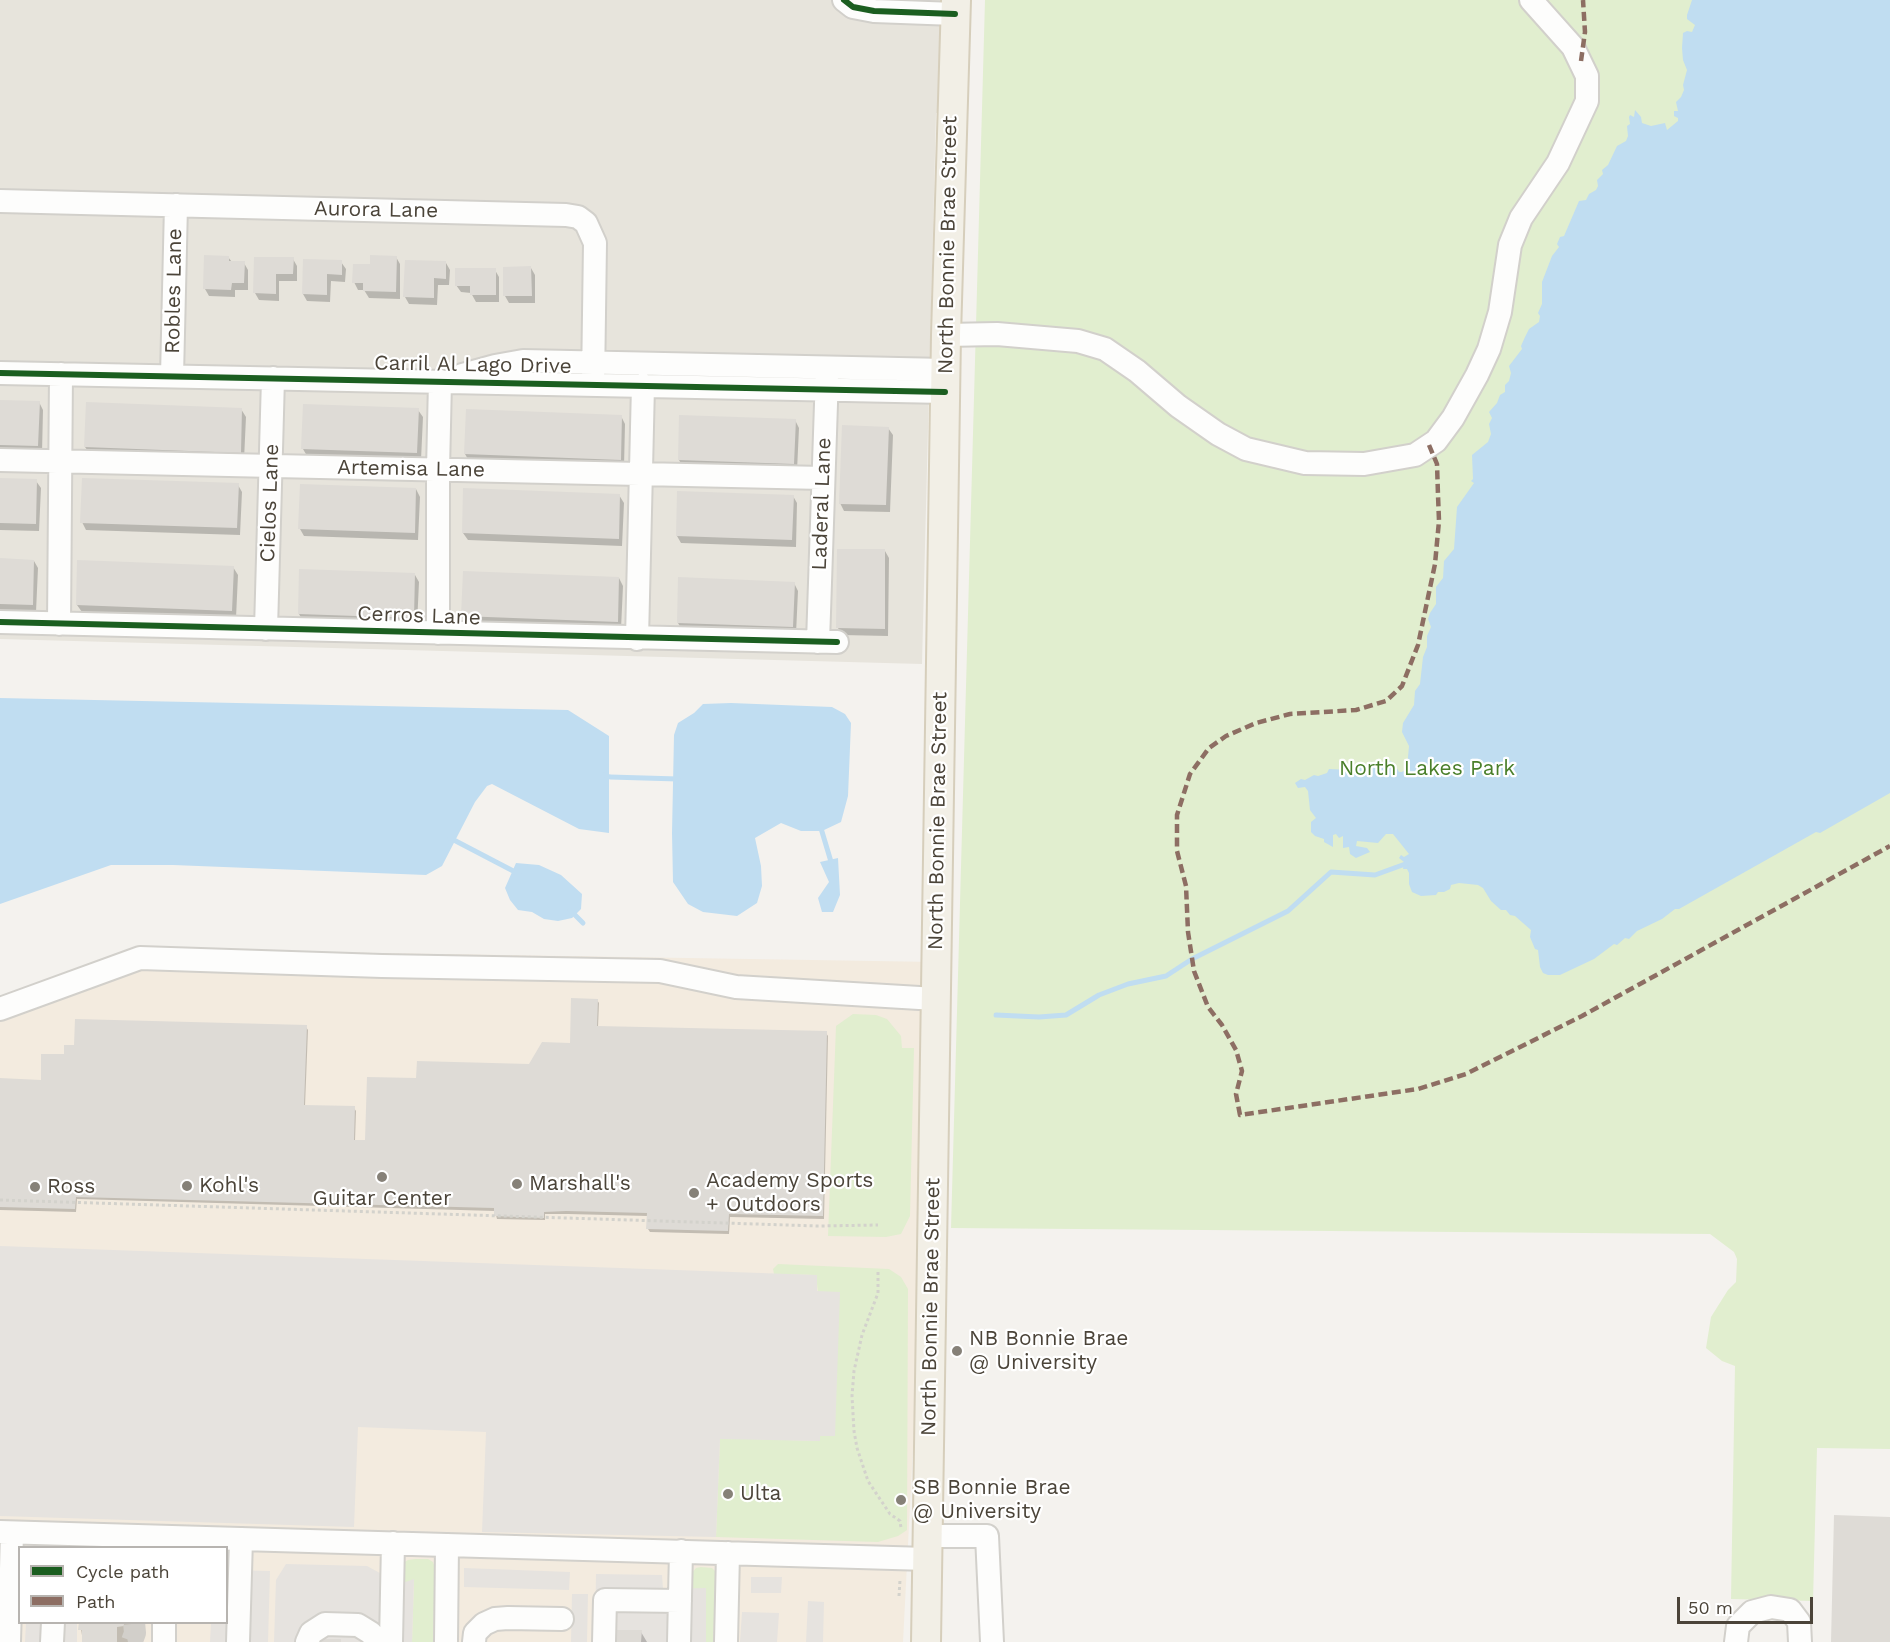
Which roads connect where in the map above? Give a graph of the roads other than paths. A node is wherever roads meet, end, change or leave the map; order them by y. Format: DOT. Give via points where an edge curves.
graph roads {
  1 [pos="844,0"];
  2 [pos="1531,0"];
  3 [pos="955,7"];
  4 [pos="0,201"];
  5 [pos="176,205"];
  6 [pos="946,335"];
  7 [pos="593,361"];
  8 [pos="0,373"];
  9 [pos="61,374"];
  10 [pos="172,376"];
  11 [pos="826,377"];
  12 [pos="273,378"];
  13 [pos="440,381"];
  14 [pos="945,381"];
  15 [pos="593,384"];
  16 [pos="643,385"];
  17 [pos="0,460"];
  18 [pos="59,461"];
  19 [pos="272,466"];
  20 [pos="438,470"];
  21 [pos="641,474"];
  22 [pos="823,478"];
  23 [pos="0,622"];
  24 [pos="59,624"];
  25 [pos="266,629"];
  26 [pos="438,633"];
  27 [pos="637,639"];
  28 [pos="827,642"];
  29 [pos="936,999"];
  30 [pos="0,1009"];
  31 [pos="6,1532"];
  32 [pos="241,1539"];
  33 [pos="55,1541"];
  34 [pos="918,1541"];
  35 [pos="117,1542"];
  36 [pos="393,1544"];
  37 [pos="447,1545"];
  38 [pos="681,1551"];
  39 [pos="728,1553"];
  40 [pos="233,1579"];
  41 [pos="680,1601"];
  42 [pos="53,1624"];
  43 [pos="164,1624"];
  44 [pos="9,1642"];
  45 [pos="52,1642"];
  46 [pos="164,1642"];
  47 [pos="238,1642"];
  48 [pos="307,1642"];
  49 [pos="377,1642"];
  50 [pos="391,1642"];
  51 [pos="446,1642"];
  52 [pos="474,1642"];
  53 [pos="481,1642"];
  54 [pos="604,1642"];
  55 [pos="679,1642"];
  56 [pos="726,1642"];
  57 [pos="926,1642"];
  58 [pos="992,1642"];
  59 [pos="1736,1642"];
  60 [pos="1751,1642"];
  61 [pos="1794,1642"];
  62 [pos="1800,1642"];
  1 -- 3 [label="street" via="853,7 874,11"];
  2 -- 6 [label="street" via="1573,47 1587,76 1587,101 1558,163 1521,218 1510,245 1500,312 1477,375 1436,441 1415,454 1364,464 1305,463 1246,449 1178,406 1105,349 1078,341 997,334"];
  3 -- 6 [label="main road, North Bonnie Brae Street"];
  4 -- 5 [label="street, Aurora Lane"];
  5 -- 7 [label="street, Aurora Lane" via="578,217 586,223 595,243"];
  5 -- 10 [label="street, Robles Lane"];
  6 -- 14 [label="main road, North Bonnie Brae Street"];
  7 -- 11 [label="street, Carril Al Lago Drive"];
  7 -- 13 [label="street, Carril Al Lago Drive" via="523,361"];
  7 -- 15 [label="street, Aurora Lane"];
  8 -- 9 [label="street, Carril Al Lago Drive"];
  9 -- 10 [label="street, Carril Al Lago Drive"];
  9 -- 18 [label="street"];
  10 -- 12 [label="street, Carril Al Lago Drive"];
  11 -- 14 [label="street, Carril Al Lago Drive"];
  11 -- 16 [label="street, Carril Al Lago Drive"];
  11 -- 22 [label="street, Laderal Lane"];
  12 -- 13 [label="street, Carril Al Lago Drive"];
  12 -- 19 [label="street, Cielos Lane"];
  13 -- 15 [label="street, Carril Al Lago Drive"];
  13 -- 20 [label="street"];
  14 -- 29 [label="main road, North Bonnie Brae Street"];
  15 -- 16 [label="street, Carril Al Lago Drive"];
  16 -- 21 [label="street"];
  17 -- 18 [label="street, Artemisa Lane"];
  18 -- 19 [label="street, Artemisa Lane"];
  18 -- 24 [label="street"];
  19 -- 20 [label="street, Artemisa Lane"];
  19 -- 25 [label="street, Cielos Lane"];
  20 -- 21 [label="street, Artemisa Lane"];
  20 -- 26 [label="street"];
  21 -- 22 [label="street, Artemisa Lane"];
  21 -- 27 [label="street"];
  22 -- 28 [label="street, Laderal Lane"];
  23 -- 24 [label="street, Cerros Lane"];
  24 -- 25 [label="street, Cerros Lane"];
  25 -- 26 [label="street, Cerros Lane"];
  26 -- 27 [label="street, Cerros Lane"];
  27 -- 28 [label="street, Cerros Lane"];
  29 -- 30 [label="street" via="736,987 660,971 140,957"];
  29 -- 34 [label="main road, North Bonnie Brae Street"];
  31 -- 33 [label="street"];
  31 -- 44 [label="street"];
  32 -- 35 [label="street"];
  32 -- 36 [label="street"];
  32 -- 40 [label="street"];
  33 -- 35 [label="street"];
  34 -- 39 [label="street"];
  34 -- 57 [label="main road, North Bonnie Brae Street"];
  34 -- 58 [label="street" via="987,1536"];
  36 -- 37 [label="street"];
  36 -- 50 [label="street"];
  37 -- 38 [label="street"];
  37 -- 51 [label="street"];
  38 -- 39 [label="street"];
  38 -- 41 [label="street"];
  39 -- 56 [label="street"];
  40 -- 47 [label="street"];
  41 -- 54 [label="street" via="605,1600"];
  41 -- 55 [label="street"];
  42 -- 45 [label="street"];
  43 -- 46 [label="street"];
  48 -- 49 [label="street" via="311,1633 325,1624 358,1625"];
  52 -- 53 [label="street" via="475,1633 495,1619 562,1623 506,1625 491,1629"];
  59 -- 62 [label="street" via="1738,1626 1752,1612 1771,1607 1790,1610 1799,1622"];
  60 -- 61 [label="street" via="1752,1632 1760,1621 1775,1620"];
}
